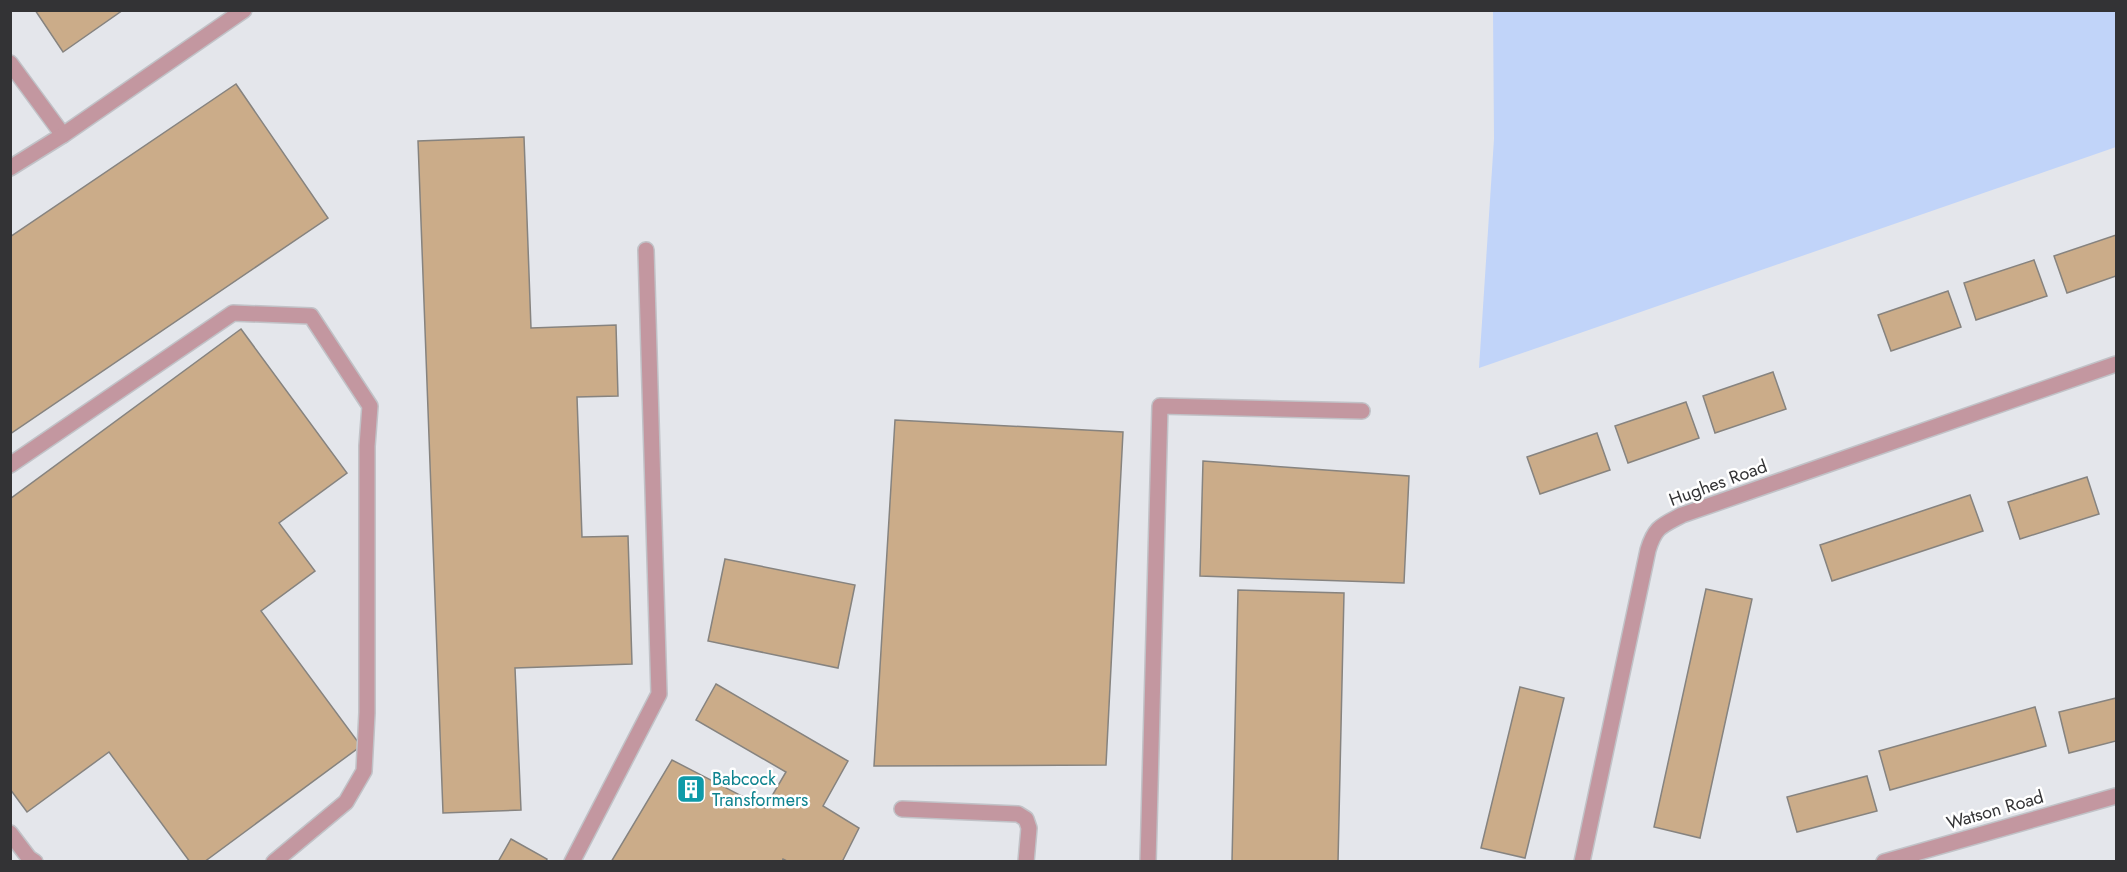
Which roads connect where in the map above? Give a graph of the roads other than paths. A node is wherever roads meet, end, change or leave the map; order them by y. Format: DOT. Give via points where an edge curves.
graph roads {
  1 [pos="244,10"];
  2 [pos="10,63"];
  3 [pos="63,135"];
  4 [pos="10,168"];
  5 [pos="646,250"];
  6 [pos="2116,364"];
  7 [pos="1362,411"];
  8 [pos="10,465"];
  9 [pos="2116,796"];
  10 [pos="902,809"];
  11 [pos="10,833"];
  12 [pos="35,861"];
  13 [pos="274,861"];
  14 [pos="572,861"];
  15 [pos="1026,861"];
  16 [pos="1148,861"];
  17 [pos="1582,861"];
  18 [pos="1884,861"];
  1 -- 3 [label="street"];
  2 -- 3 [label="street"];
  3 -- 4 [label="street"];
  5 -- 14 [label="street" via="658,694"];
  6 -- 17 [label="street, Hughes Road" via="1682,515 1663,525 1653,535 1647,550"];
  7 -- 16 [label="street" via="1160,406"];
  8 -- 13 [label="street" via="233,313 311,316 369,406 364,771 346,802"];
  9 -- 18 [label="street, Watson Road"];
  10 -- 15 [label="street" via="1018,814 1026,819 1029,828"];
  11 -- 12 [label="street"];
}
